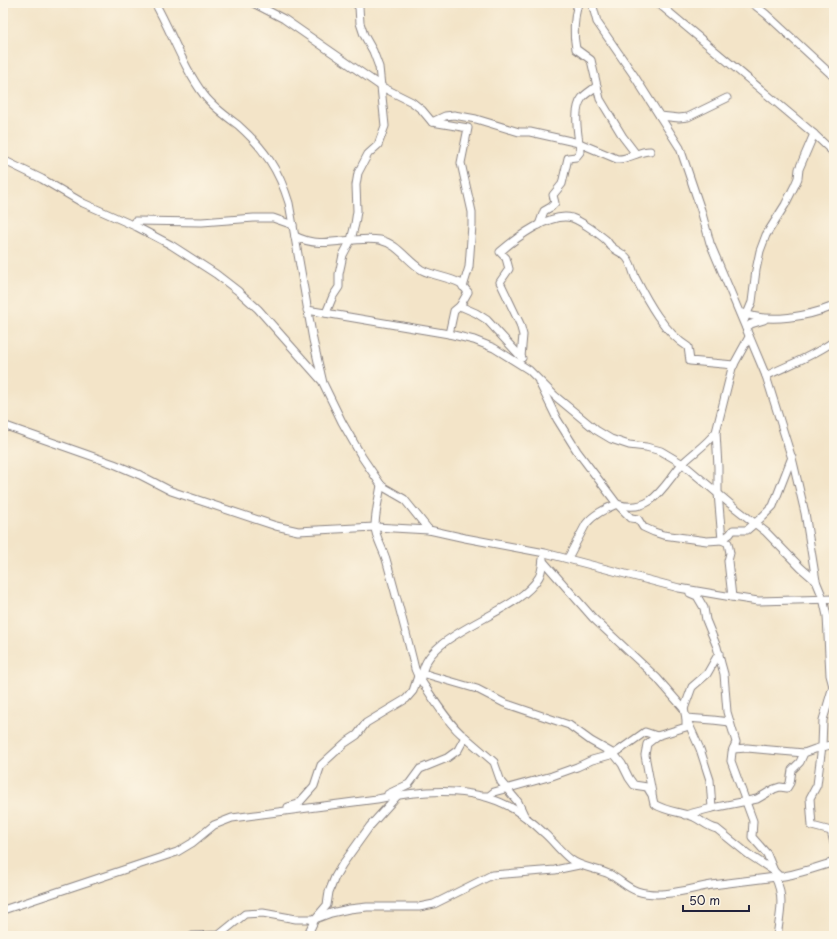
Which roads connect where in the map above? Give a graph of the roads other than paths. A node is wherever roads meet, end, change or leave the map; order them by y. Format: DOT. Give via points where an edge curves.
graph roads {
  1 [pos="155,3"];
  2 [pos="253,3"];
  3 [pos="355,3"];
  4 [pos="578,3"];
  5 [pos="592,3"];
  6 [pos="658,3"];
  7 [pos="752,3"];
  8 [pos="834,77"];
  9 [pos="597,86"];
  10 [pos="382,87"];
  11 [pos="727,98"];
  12 [pos="660,116"];
  13 [pos="432,122"];
  14 [pos="814,134"];
  15 [pos="579,143"];
  16 [pos="650,151"];
  17 [pos="834,153"];
  18 [pos="636,154"];
  19 [pos="3,160"];
  20 [pos="135,220"];
  21 [pos="293,225"];
  22 [pos="539,225"];
  23 [pos="295,236"];
  24 [pos="350,240"];
  25 [pos="463,287"];
  26 [pos="460,306"];
  27 [pos="834,306"];
  28 [pos="307,310"];
  29 [pos="326,313"];
  30 [pos="743,316"];
  31 [pos="766,320"];
  32 [pos="746,328"];
  33 [pos="449,334"];
  34 [pos="748,337"];
  35 [pos="834,341"];
  36 [pos="521,357"];
  37 [pos="734,365"];
  38 [pos="529,370"];
  39 [pos="766,376"];
  40 [pos="538,380"];
  41 [pos="323,383"];
  42 [pos="3,425"];
  43 [pos="716,432"];
  44 [pos="792,457"];
  45 [pos="683,464"];
  46 [pos="382,485"];
  47 [pos="718,493"];
  48 [pos="617,504"];
  49 [pos="755,523"];
  50 [pos="375,527"];
  51 [pos="429,530"];
  52 [pos="722,540"];
  53 [pos="544,553"];
  54 [pos="568,558"];
  55 [pos="543,561"];
  56 [pos="816,581"];
  57 [pos="679,588"];
  58 [pos="732,597"];
  59 [pos="824,598"];
  60 [pos="834,599"];
  61 [pos="719,653"];
  62 [pos="421,677"];
  63 [pos="833,688"];
  64 [pos="684,709"];
  65 [pos="686,718"];
  66 [pos="730,722"];
  67 [pos="657,736"];
  68 [pos="465,737"];
  69 [pos="834,744"];
  70 [pos="822,746"];
  71 [pos="733,749"];
  72 [pos="804,753"];
  73 [pos="614,754"];
  74 [pos="506,788"];
  75 [pos="399,794"];
  76 [pos="652,795"];
  77 [pos="481,796"];
  78 [pos="377,799"];
  79 [pos="746,802"];
  80 [pos="712,808"];
  81 [pos="266,814"];
  82 [pos="685,815"];
  83 [pos="524,816"];
  84 [pos="834,843"];
  85 [pos="834,862"];
  86 [pos="579,865"];
  87 [pos="776,875"];
  88 [pos="3,910"];
  89 [pos="316,919"];
  90 [pos="192,936"];
  91 [pos="307,936"];
  92 [pos="777,936"];
  1 -- 21 [label="street" via="204,95 254,141 276,170 285,191"];
  2 -- 10 [label="street" via="284,19"];
  3 -- 10 [label="street" via="359,7 364,35 377,62"];
  4 -- 9 [label="street" via="574,17 574,41 576,49 592,60"];
  5 -- 12 [label="street" via="598,22"];
  6 -- 14 [label="street"];
  7 -- 8 [label="street"];
  9 -- 15 [label="street" via="582,98 577,107"];
  9 -- 18 [label="street" via="600,99"];
  10 -- 13 [label="street" via="412,102"];
  10 -- 24 [label="street" via="385,126 378,145 368,154 358,173 357,212"];
  11 -- 12 [label="street" via="688,117"];
  12 -- 30 [label="street" via="680,148 710,242"];
  13 -- 15 [label="street" via="454,115 482,120 519,132"];
  13 -- 25 [label="street" via="468,128 461,163 472,212 472,224 469,267"];
  14 -- 17 [label="street"];
  14 -- 30 [label="street" via="793,189 766,235 756,270 752,302"];
  15 -- 18 [label="street" via="617,159"];
  15 -- 22 [label="street" via="580,152 576,157 568,158 562,184 554,195 555,202 544,212"];
  16 -- 18 [label="street"];
  19 -- 41 [label="street" via="83,203 171,245 216,274 258,309"];
  20 -- 21 [label="street" via="202,222 273,218"];
  21 -- 23 [label="street"];
  22 -- 36 [label="street" via="508,244 500,252 506,258 509,269 500,282 515,311 523,335"];
  22 -- 37 [label="street" via="549,220 573,218 606,240 611,247 626,257 658,316 670,332 688,347 690,361"];
  23 -- 24 [label="street" via="311,242"];
  23 -- 28 [label="street"];
  24 -- 25 [label="street" via="380,240 392,245 422,270 460,283"];
  24 -- 29 [label="street" via="343,255 339,287"];
  25 -- 26 [label="street" via="468,292"];
  26 -- 33 [label="street" via="454,311"];
  26 -- 36 [label="street" via="487,320"];
  27 -- 31 [label="street" via="813,314"];
  28 -- 29 [label="street"];
  28 -- 41 [label="street"];
  29 -- 33 [label="street"];
  30 -- 31 [label="street"];
  30 -- 32 [label="street"];
  31 -- 32 [label="street"];
  32 -- 34 [label="street"];
  33 -- 38 [label="street" via="483,343"];
  34 -- 37 [label="street"];
  34 -- 39 [label="street"];
  35 -- 39 [label="street"];
  36 -- 38 [label="street"];
  37 -- 43 [label="street"];
  38 -- 40 [label="street"];
  39 -- 44 [label="street"];
  40 -- 45 [label="street" via="584,421 610,439 661,451"];
  40 -- 48 [label="street" via="567,435"];
  41 -- 46 [label="street" via="362,457"];
  42 -- 50 [label="street" via="114,464 171,491 276,526 298,531"];
  43 -- 45 [label="street"];
  43 -- 47 [label="street"];
  44 -- 49 [label="street" via="773,506"];
  44 -- 56 [label="street" via="805,513"];
  45 -- 47 [label="street"];
  45 -- 48 [label="street" via="664,489 647,502 635,507"];
  46 -- 50 [label="street"];
  46 -- 51 [label="street" via="404,498"];
  47 -- 49 [label="street"];
  47 -- 52 [label="street"];
  48 -- 52 [label="street" via="631,518 638,519 643,527 654,532 707,541"];
  48 -- 54 [label="street" via="589,519"];
  49 -- 52 [label="street" via="747,530 733,530"];
  49 -- 56 [label="street"];
  50 -- 51 [label="street"];
  50 -- 62 [label="street" via="415,669"];
  51 -- 53 [label="street"];
  52 -- 58 [label="street" via="728,543 730,554 728,561"];
  53 -- 54 [label="street"];
  53 -- 55 [label="street"];
  54 -- 57 [label="street"];
  55 -- 62 [label="street" via="540,576 534,584 519,598 442,644 433,652"];
  55 -- 64 [label="street" via="593,618 657,678"];
  56 -- 59 [label="street"];
  57 -- 58 [label="street"];
  57 -- 61 [label="street" via="697,596 704,608"];
  58 -- 59 [label="street" via="758,601"];
  59 -- 60 [label="street"];
  59 -- 63 [label="street"];
  61 -- 64 [label="street" via="707,674 692,687"];
  61 -- 66 [label="street"];
  62 -- 68 [label="street" via="451,722"];
  62 -- 73 [label="street" via="477,689 504,702 569,724"];
  62 -- 81 [label="street" via="406,699 366,723 356,736 321,765 314,786 298,804"];
  63 -- 70 [label="street" via="823,720"];
  64 -- 65 [label="street"];
  65 -- 66 [label="street"];
  65 -- 67 [label="street" via="686,727"];
  65 -- 80 [label="street" via="710,780"];
  66 -- 71 [label="street" via="736,742"];
  67 -- 73 [label="street" via="645,732"];
  67 -- 76 [label="street" via="647,744 645,755"];
  68 -- 74 [label="street" via="494,762 501,782"];
  68 -- 78 [label="street" via="458,750 447,758 420,769 409,784"];
  69 -- 70 [label="street"];
  70 -- 72 [label="street"];
  70 -- 84 [label="street" via="817,785 810,798 812,826 831,831"];
  71 -- 72 [label="street"];
  71 -- 79 [label="street" via="732,767"];
  72 -- 79 [label="street" via="792,770 787,788 774,789"];
  73 -- 74 [label="street" via="552,776"];
  73 -- 76 [label="street" via="634,786 647,787"];
  74 -- 77 [label="street" via="489,796"];
  74 -- 83 [label="street" via="518,802"];
  75 -- 77 [label="street" via="435,791"];
  75 -- 78 [label="street"];
  75 -- 89 [label="street" via="370,826 342,865 328,892 328,905"];
  76 -- 82 [label="street" via="654,804"];
  77 -- 83 [label="street" via="506,804"];
  78 -- 81 [label="street"];
  79 -- 80 [label="street"];
  79 -- 87 [label="street" via="752,821 752,837 768,854"];
  80 -- 82 [label="street"];
  81 -- 88 [label="street" via="223,821 177,852"];
  82 -- 87 [label="street" via="717,829"];
  83 -- 86 [label="street"];
  85 -- 87 [label="street"];
  86 -- 87 [label="street" via="608,874 637,891 649,894"];
  86 -- 89 [label="street" via="555,870 492,875 434,904 419,907 349,909"];
  87 -- 92 [label="street" via="782,897"];
  89 -- 90 [label="street" via="296,919 263,913 245,914 219,935"];
  89 -- 91 [label="street"];
}
